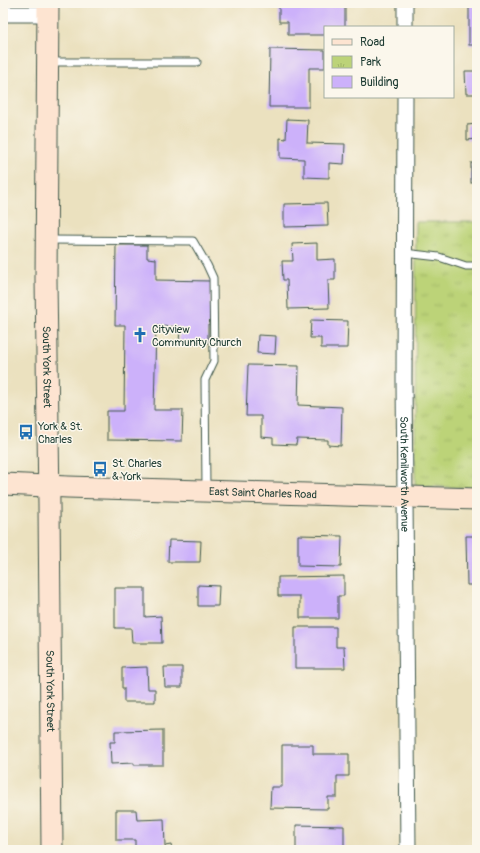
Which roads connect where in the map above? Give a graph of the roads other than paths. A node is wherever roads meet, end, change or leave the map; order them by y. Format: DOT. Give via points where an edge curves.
graph roads {
  1 [pos="405,3"];
  2 [pos="48,9"];
  3 [pos="3,14"];
  4 [pos="405,26"];
  5 [pos="48,62"];
  6 [pos="197,62"];
  7 [pos="405,98"];
  8 [pos="47,240"];
  9 [pos="404,253"];
  10 [pos="477,266"];
  11 [pos="3,484"];
  12 [pos="49,487"];
  13 [pos="206,491"];
  14 [pos="405,497"];
  15 [pos="477,499"];
  16 [pos="52,850"];
  17 [pos="408,850"];
  1 -- 4 [label="street"];
  2 -- 3 [label="street"];
  2 -- 5 [label="main road, South York Street"];
  5 -- 6 [label="lane"];
  5 -- 8 [label="main road, South York Street"];
  7 -- 9 [label="street, South Kenilworth Avenue"];
  8 -- 12 [label="main road, South York Street"];
  8 -- 13 [label="lane" via="193,241 213,278 214,361 205,380"];
  9 -- 10 [label="lane" via="439,257 466,266"];
  9 -- 14 [label="street, South Kenilworth Avenue"];
  11 -- 12 [label="main road, East Saint Charles Road"];
  12 -- 13 [label="main road, East Saint Charles Road"];
  12 -- 16 [label="main road, South York Street"];
  13 -- 14 [label="main road, East Saint Charles Road"];
  14 -- 15 [label="main road, East Saint Charles Road"];
  14 -- 17 [label="street, South Kenilworth Avenue"];
}
